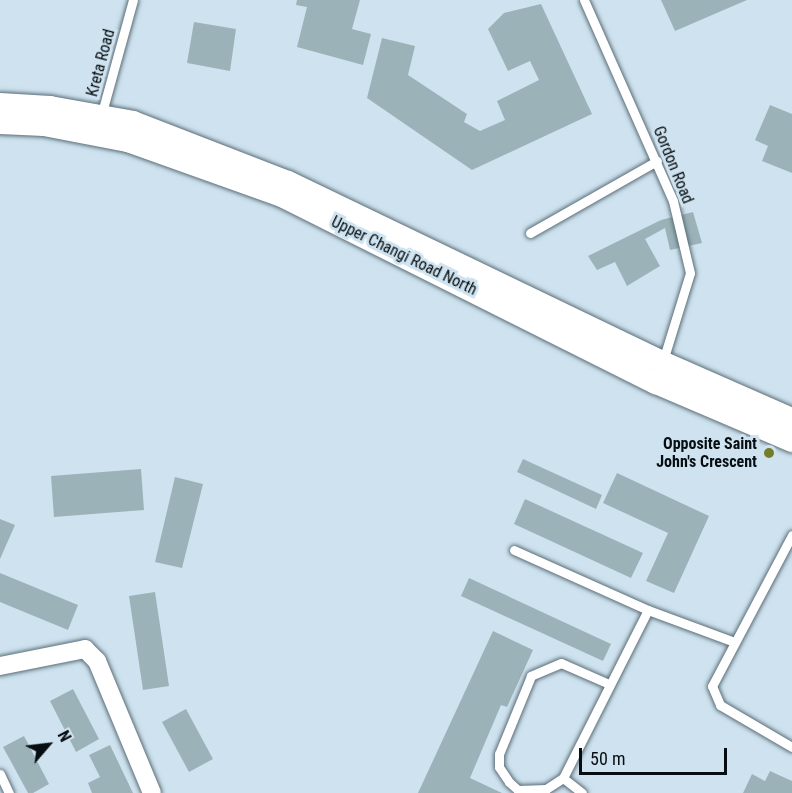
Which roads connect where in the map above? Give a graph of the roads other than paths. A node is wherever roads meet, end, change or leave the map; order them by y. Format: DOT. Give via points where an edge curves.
graph roads {
  1 [pos="133,0"];
  2 [pos="584,0"];
  3 [pos="0,104"];
  4 [pos="0,123"];
  5 [pos="99,124"];
  6 [pos="657,161"];
  7 [pos="530,233"];
  8 [pos="659,373"];
  9 [pos="792,419"];
  10 [pos="792,441"];
  11 [pos="792,535"];
  12 [pos="514,550"];
  13 [pos="648,610"];
  14 [pos="732,640"];
  15 [pos="0,666"];
  16 [pos="609,684"];
  17 [pos="792,747"];
  18 [pos="0,774"];
  19 [pos="562,778"];
  20 [pos="9,793"];
  21 [pos="152,793"];
  22 [pos="582,793"];
  1 -- 5 [label="lane, Kreta Road"];
  2 -- 6 [label="lane, Gordon Road"];
  3 -- 5 [label="street, Upper Changi Road North"];
  4 -- 5 [label="street, Upper Changi Road North"];
  5 -- 8 [label="street, Upper Changi Road North" via="282,196"];
  6 -- 7 [label="lane"];
  6 -- 8 [label="lane, Gordon Road" via="673,201 690,273"];
  8 -- 9 [label="street, Upper Changi Road North"];
  8 -- 10 [label="street, Upper Changi Road North"];
  11 -- 14 [label="lane"];
  12 -- 13 [label="lane"];
  13 -- 14 [label="lane"];
  13 -- 16 [label="lane"];
  14 -- 17 [label="lane" via="712,686 720,705"];
  15 -- 21 [label="street" via="86,649 97,661"];
  16 -- 19 [label="lane"];
  16 -- 19 [label="lane" via="561,663 531,676 503,740 499,767 518,790 546,789"];
  18 -- 20 [label="lane"];
  19 -- 22 [label="lane"];
}
